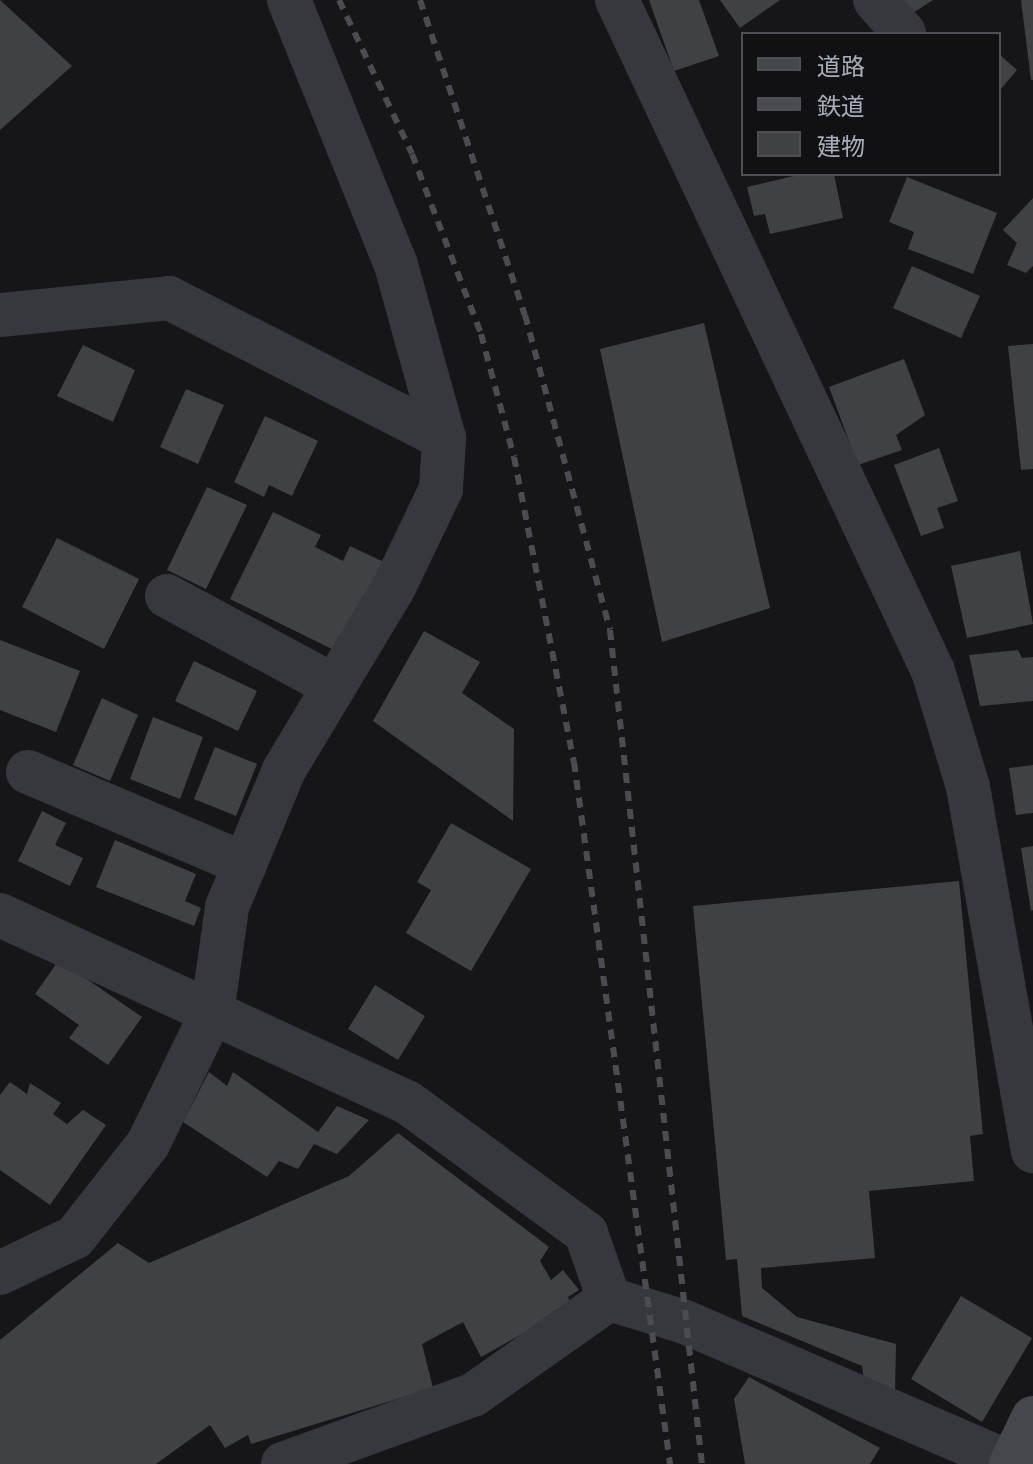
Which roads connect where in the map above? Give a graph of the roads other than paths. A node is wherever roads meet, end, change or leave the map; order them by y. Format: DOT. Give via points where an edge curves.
graph roads {
  1 [pos="289,0"];
  2 [pos="617,0"];
  3 [pos="875,0"];
  4 [pos="903,32"];
  5 [pos="0,315"];
  6 [pos="444,438"];
  7 [pos="167,596"];
  8 [pos="334,686"];
  9 [pos="28,772"];
  10 [pos="245,864"];
  11 [pos="0,915"];
  12 [pos="212,1013"];
  13 [pos="1033,1151"];
  14 [pos="0,1273"];
  15 [pos="609,1299"];
  16 [pos="1033,1418"];
  17 [pos="283,1464"];
  18 [pos="1012,1464"];
  1 -- 6 [label="street" via="396,265"];
  2 -- 13 [label="street" via="933,671 968,787"];
  3 -- 4 [label="street"];
  5 -- 6 [label="street" via="169,298"];
  6 -- 8 [label="street" via="441,489"];
  7 -- 8 [label="street"];
  8 -- 10 [label="street" via="284,770"];
  9 -- 10 [label="street"];
  10 -- 12 [label="street" via="227,907"];
  11 -- 12 [label="street"];
  12 -- 14 [label="street" via="148,1144 75,1237"];
  12 -- 15 [label="street" via="407,1102 586,1233"];
  15 -- 17 [label="street" via="473,1395"];
  15 -- 18 [label="street" via="685,1322"];
  16 -- 18 [label="main road"];
}
